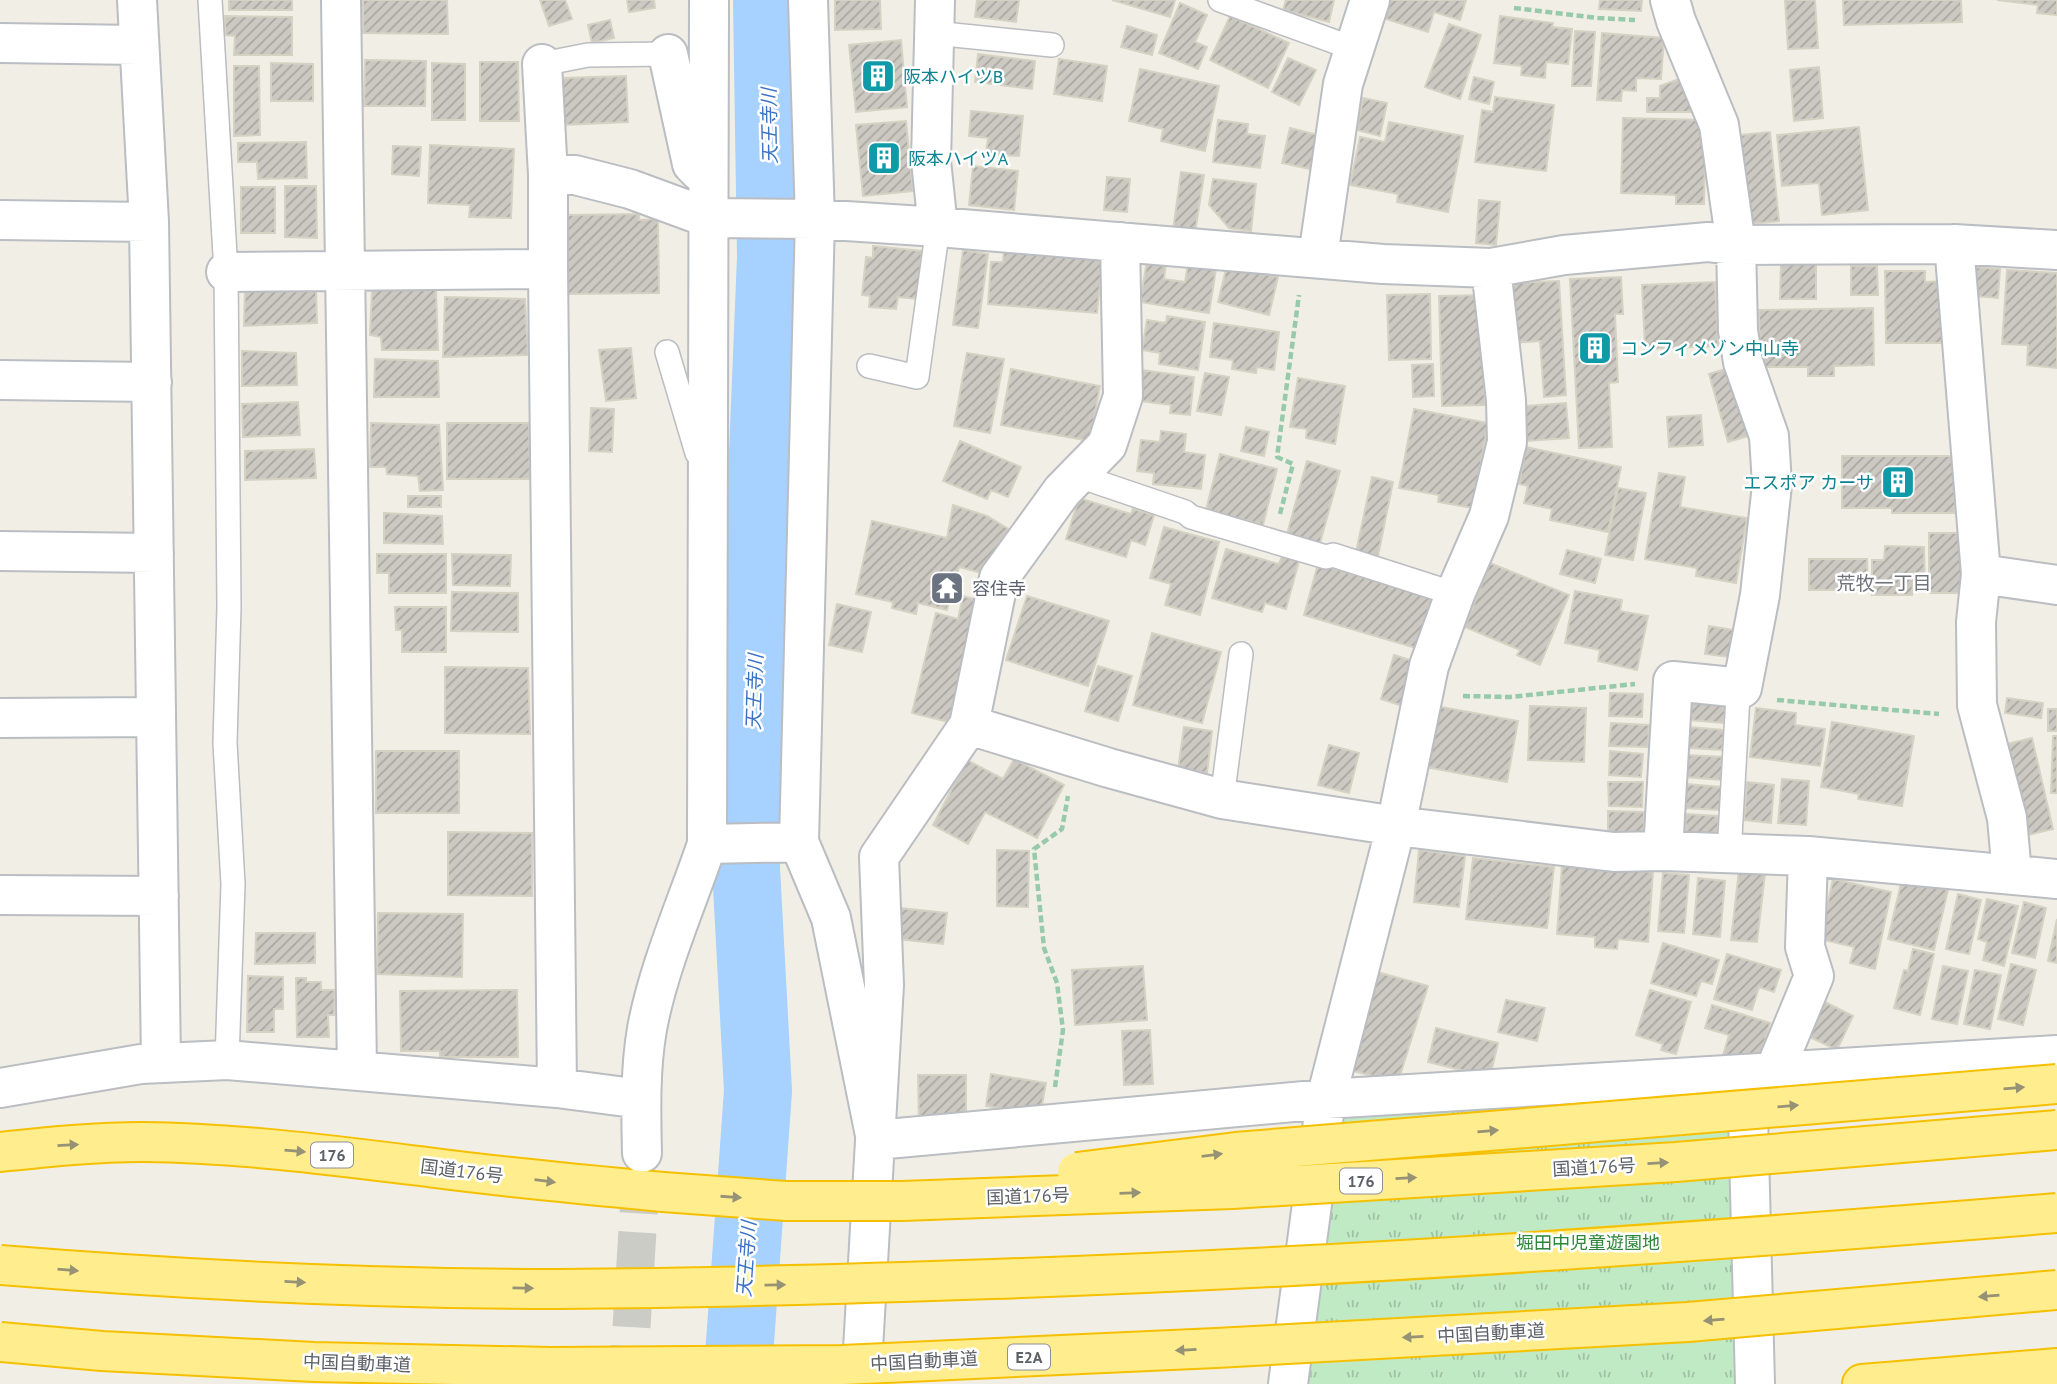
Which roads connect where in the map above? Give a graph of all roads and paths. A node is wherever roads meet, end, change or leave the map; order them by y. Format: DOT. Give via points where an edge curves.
graph roads {
  1 [pos="137,0"];
  2 [pos="209,0"];
  3 [pos="341,0"];
  4 [pos="709,0"];
  5 [pos="808,0"];
  6 [pos="1220,0"];
  7 [pos="1370,0"];
  8 [pos="1514,8"];
  9 [pos="1673,11"];
  10 [pos="934,16"];
  11 [pos="0,43"];
  12 [pos="139,45"];
  13 [pos="1052,45"];
  14 [pos="1355,49"];
  15 [pos="668,54"];
  16 [pos="542,64"];
  17 [pos="548,175"];
  18 [pos="709,180"];
  19 [pos="709,218"];
  20 [pos="815,219"];
  21 [pos="0,220"];
  22 [pos="149,222"];
  23 [pos="938,227"];
  24 [pos="1121,242"];
  25 [pos="1737,244"];
  26 [pos="1954,244"];
  27 [pos="2057,250"];
  28 [pos="1311,257"];
  29 [pos="1491,268"];
  30 [pos="548,269"];
  31 [pos="346,270"];
  32 [pos="226,272"];
  33 [pos="667,352"];
  34 [pos="869,366"];
  35 [pos="0,380"];
  36 [pos="152,382"];
  37 [pos="708,457"];
  38 [pos="1079,476"];
  39 [pos="1272,542"];
  40 [pos="0,551"];
  41 [pos="154,553"];
  42 [pos="1981,574"];
  43 [pos="2057,585"];
  44 [pos="1455,594"];
  45 [pos="1241,654"];
  46 [pos="1673,681"];
  47 [pos="1740,692"];
  48 [pos="1423,695"];
  49 [pos="1978,710"];
  50 [pos="0,718"];
  51 [pos="156,718"];
  52 [pos="969,725"];
  53 [pos="1075,757"];
  54 [pos="1222,799"];
  55 [pos="1396,826"];
  56 [pos="790,842"];
  57 [pos="719,844"];
  58 [pos="1663,851"];
  59 [pos="1729,854"];
  60 [pos="1808,856"];
  61 [pos="2012,874"];
  62 [pos="2057,879"];
  63 [pos="0,895"];
  64 [pos="159,896"];
  65 [pos="2057,1055"];
  66 [pos="227,1060"];
  67 [pos="161,1063"];
  68 [pos="357,1069"];
  69 [pos="1761,1072"];
  70 [pos="2057,1084"];
  71 [pos="0,1088"];
  72 [pos="557,1088"];
  73 [pos="641,1099"];
  74 [pos="1326,1099"];
  75 [pos="1049,1125"];
  76 [pos="2057,1130"];
  77 [pos="876,1140"];
  78 [pos="0,1152"];
  79 [pos="642,1153"];
  80 [pos="902,1201"];
  81 [pos="2057,1213"];
  82 [pos="0,1265"];
  83 [pos="2057,1290"];
  84 [pos="0,1342"];
  85 [pos="2057,1368"];
  86 [pos="861,1384"];
  87 [pos="1288,1384"];
  88 [pos="1755,1384"];
  89 [pos="1862,1384"];
  1 -- 12 [label="street"];
  2 -- 32 [label="lane"];
  3 -- 31 [label="street"];
  4 -- 18 [label="street"];
  5 -- 20 [label="street"];
  6 -- 14 [label="lane"];
  7 -- 14 [label="street"];
  8 -- 9 [label="path" via="1598,18"];
  9 -- 25 [label="street" via="1719,125"];
  10 -- 13 [label="lane"];
  10 -- 23 [label="street" via="931,160"];
  11 -- 12 [label="street"];
  12 -- 22 [label="street"];
  14 -- 28 [label="street" via="1343,84"];
  15 -- 16 [label="lane" via="588,55"];
  15 -- 18 [label="street" via="692,164"];
  16 -- 17 [label="street"];
  17 -- 19 [label="street" via="575,175 630,189"];
  17 -- 30 [label="street"];
  18 -- 19 [label="street"];
  19 -- 20 [label="street"];
  19 -- 37 [label="street"];
  20 -- 23 [label="street"];
  20 -- 56 [label="street"];
  21 -- 22 [label="street"];
  22 -- 36 [label="street"];
  23 -- 24 [label="street"];
  23 -- 34 [label="lane" via="926,380"];
  24 -- 28 [label="street"];
  24 -- 38 [label="street" via="1123,396 1107,445"];
  25 -- 26 [label="street"];
  25 -- 29 [label="street" via="1708,242 1564,255"];
  25 -- 47 [label="street" via="1738,331 1743,362 1769,436 1772,485 1760,595"];
  26 -- 27 [label="street"];
  26 -- 42 [label="street"];
  28 -- 29 [label="street"];
  28 -- 39 [label="path" via="1277,457 1293,464"];
  29 -- 44 [label="street" via="1507,442 1489,516"];
  30 -- 31 [label="street"];
  30 -- 72 [label="street"];
  31 -- 32 [label="street"];
  31 -- 68 [label="street"];
  32 -- 66 [label="lane" via="229,607 225,743 233,884"];
  33 -- 37 [label="lane" via="698,456"];
  35 -- 36 [label="street"];
  36 -- 41 [label="street"];
  37 -- 57 [label="street"];
  38 -- 39 [label="lane"];
  38 -- 52 [label="street" via="1062,491 999,578"];
  39 -- 44 [label="lane" via="1333,555"];
  40 -- 41 [label="street"];
  41 -- 51 [label="street"];
  42 -- 43 [label="street"];
  42 -- 49 [label="street" via="1976,622"];
  44 -- 48 [label="street"];
  45 -- 54 [label="lane"];
  46 -- 47 [label="street"];
  46 -- 48 [label="path" via="1510,697"];
  46 -- 58 [label="street"];
  47 -- 49 [label="path" via="1932,715"];
  47 -- 59 [label="lane"];
  48 -- 55 [label="street"];
  49 -- 61 [label="street" via="2007,818"];
  50 -- 51 [label="street"];
  51 -- 64 [label="street"];
  52 -- 53 [label="street"];
  52 -- 77 [label="street" via="878,857 884,985"];
  53 -- 54 [label="street"];
  53 -- 75 [label="path" via="1062,829 1034,849 1044,948 1057,983 1063,1030"];
  54 -- 55 [label="street"];
  55 -- 58 [label="street" via="1614,852"];
  55 -- 74 [label="street"];
  56 -- 57 [label="street"];
  56 -- 77 [label="street" via="831,918"];
  57 -- 73 [label="street" via="670,945 647,1029"];
  58 -- 59 [label="street"];
  59 -- 60 [label="street"];
  60 -- 61 [label="street"];
  60 -- 69 [label="street" via="1805,947 1814,976"];
  61 -- 62 [label="street"];
  63 -- 64 [label="street"];
  64 -- 67 [label="street"];
  65 -- 69 [label="street"];
  66 -- 67 [label="street"];
  66 -- 68 [label="street"];
  67 -- 71 [label="street"];
  68 -- 72 [label="street"];
  69 -- 74 [label="street"];
  69 -- 88 [label="street"];
  80 -- 70 [label="highway, one-way, bridge" via="1075,1172 1236,1152"];
  72 -- 73 [label="street"];
  73 -- 79 [label="street"];
  74 -- 75 [label="street"];
  74 -- 87 [label="street"];
  75 -- 77 [label="street"];
  80 -- 76 [label="highway, 国道176号 / 176, one-way, bridge" via="1232,1189 1648,1164"];
  77 -- 86 [label="street"];
  78 -- 80 [label="highway, 国道176号 / 176, one-way, bridge" via="143,1142 232,1145 663,1192"];
  82 -- 81 [label="highway, one-way, bridge" via="123,1275 555,1289 841,1284 1209,1272 1684,1243"];
  83 -- 84 [label="highway, 中国自動車道 / E2A, one-way, bridge" via="1688,1322 842,1365 551,1367 314,1362"];
  85 -- 89 [label="highway"];
}
